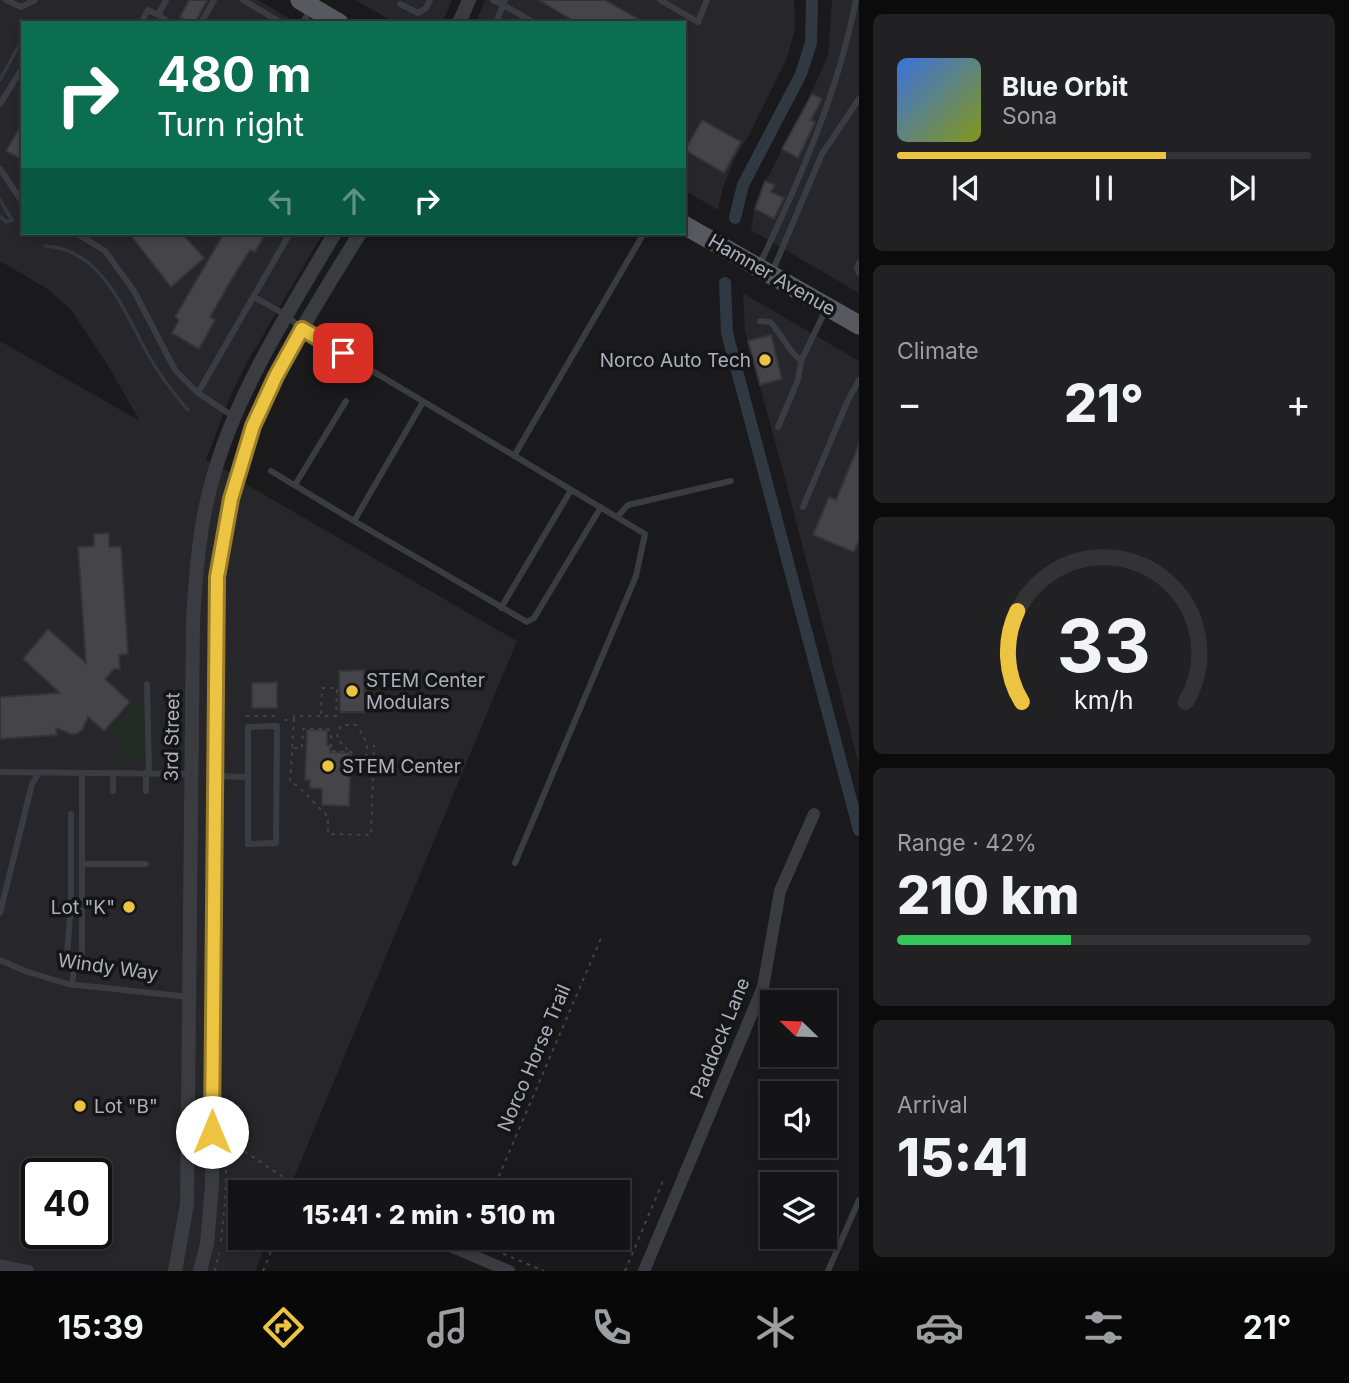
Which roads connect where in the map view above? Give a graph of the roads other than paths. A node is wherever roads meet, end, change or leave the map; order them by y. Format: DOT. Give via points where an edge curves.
graph roads {
  1 [pos="6,0"];
  2 [pos="35,0"];
  3 [pos="166,0"];
  4 [pos="214,0"];
  5 [pos="243,0"];
  6 [pos="430,0"];
  7 [pos="469,0"];
  8 [pos="493,0"];
  9 [pos="660,0"];
  10 [pos="708,0"];
  11 [pos="856,0"];
  12 [pos="504,2"];
  13 [pos="400,4"];
  14 [pos="305,10"];
  15 [pos="158,15"];
  16 [pos="142,21"];
  17 [pos="168,21"];
  18 [pos="202,21"];
  19 [pos="279,21"];
  20 [pos="334,21"];
  21 [pos="459,21"];
  22 [pos="497,21"];
  23 [pos="532,21"];
  24 [pos="21,69"];
  25 [pos="859,99"];
  26 [pos="0,104"];
  27 [pos="0,169"];
  28 [pos="21,201"];
  29 [pos="686,226"];
  30 [pos="79,235"];
  31 [pos="289,235"];
  32 [pos="334,235"];
  33 [pos="359,235"];
  34 [pos="643,235"];
  35 [pos="859,263"];
  36 [pos="758,268"];
  37 [pos="859,273"];
  38 [pos="254,297"];
  39 [pos="827,307"];
  40 [pos="286,315"];
  41 [pos="760,321"];
  42 [pos="859,325"];
  43 [pos="302,329"];
  44 [pos="801,360"];
  45 [pos="859,380"];
  46 [pos="198,393"];
  47 [pos="346,401"];
  48 [pos="423,402"];
  49 [pos="234,417"];
  50 [pos="778,427"];
  51 [pos="514,456"];
  52 [pos="271,471"];
  53 [pos="731,481"];
  54 [pos="295,485"];
  55 [pos="572,490"];
  56 [pos="601,507"];
  57 [pos="803,507"];
  58 [pos="617,517"];
  59 [pos="354,521"];
  60 [pos="501,608"];
  61 [pos="147,684"];
  62 [pos="0,772"];
  63 [pos="113,773"];
  64 [pos="147,773"];
  65 [pos="38,774"];
  66 [pos="82,774"];
  67 [pos="191,775"];
  68 [pos="215,776"];
  69 [pos="248,777"];
  70 [pos="113,791"];
  71 [pos="146,791"];
  72 [pos="71,814"];
  73 [pos="814,814"];
  74 [pos="146,863"];
  75 [pos="515,863"];
  76 [pos="83,864"];
  77 [pos="0,913"];
  78 [pos="0,960"];
  79 [pos="74,969"];
  80 [pos="72,985"];
  81 [pos="189,997"];
  82 [pos="213,999"];
  83 [pos="859,1200"];
  84 [pos="460,1250"];
  85 [pos="0,1265"];
  86 [pos="29,1271"];
  87 [pos="175,1271"];
  88 [pos="200,1271"];
  89 [pos="509,1271"];
  90 [pos="644,1271"];
  91 [pos="828,1271"];
  1 -- 2 [label="lane" via="16,6"];
  3 -- 15 [label="lane"];
  4 -- 18 [label="lane"];
  5 -- 19 [label="lane"];
  6 -- 13 [label="lane" via="418,13"];
  7 -- 21 [label="street"];
  8 -- 12 [label="lane"];
  9 -- 10 [label="lane" via="698,22"];
  11 -- 36 [label="lane" via="835,85"];
  12 -- 22 [label="lane"];
  12 -- 23 [label="lane"];
  14 -- 20 [label="main road"];
  15 -- 16 [label="lane" via="148,10"];
  15 -- 17 [label="lane"];
  24 -- 26 [label="lane"];
  25 -- 36 [label="lane" via="822,154"];
  27 -- 28 [label="lane"];
  29 -- 36 [label="main road, Hamner Avenue"];
  30 -- 46 [label="lane" via="104,251 134,291 175,370"];
  31 -- 38 [label="lane"];
  32 -- 40 [label="street, 3rd Street"];
  33 -- 43 [label="street"];
  34 -- 51 [label="lane"];
  35 -- 37 [label="lane"];
  36 -- 39 [label="main road, Hamner Avenue"];
  38 -- 40 [label="lane"];
  38 -- 46 [label="lane"];
  39 -- 42 [label="main road, Hamner Avenue"];
  39 -- 44 [label="lane"];
  40 -- 43 [label="lane"];
  40 -- 49 [label="street, 3rd Street"];
  41 -- 44 [label="lane" via="770,322"];
  43 -- 48 [label="lane"];
  43 -- 68 [label="street" via="253,426 231,499 217,577"];
  44 -- 50 [label="lane" via="798,380"];
  45 -- 57 [label="lane"];
  46 -- 49 [label="lane"];
  47 -- 54 [label="lane"];
  48 -- 51 [label="lane"];
  48 -- 59 [label="lane"];
  49 -- 67 [label="street, 3rd Street" via="206,504 197,560"];
  51 -- 55 [label="lane"];
  52 -- 54 [label="lane"];
  53 -- 58 [label="lane" via="628,505"];
  54 -- 59 [label="lane"];
  55 -- 56 [label="lane"];
  55 -- 60 [label="lane"];
  56 -- 58 [label="lane"];
  56 -- 60 [label="lane" via="534,618 527,622"];
  58 -- 75 [label="lane" via="645,534 636,576"];
  59 -- 60 [label="lane"];
  61 -- 64 [label="lane"];
  62 -- 65 [label="lane"];
  63 -- 64 [label="lane"];
  63 -- 66 [label="lane"];
  63 -- 70 [label="lane"];
  64 -- 67 [label="lane"];
  64 -- 71 [label="lane"];
  65 -- 66 [label="lane"];
  65 -- 77 [label="lane"];
  66 -- 76 [label="lane"];
  67 -- 81 [label="street, 3rd Street"];
  68 -- 69 [label="lane"];
  68 -- 82 [label="street"];
  69 -- 69 [label="lane" via="248,844 276,843 277,726 248,727"];
  72 -- 79 [label="lane" via="67,954"];
  73 -- 90 [label="street, Paddock Lane" via="780,891 764,987"];
  74 -- 76 [label="lane"];
  76 -- 79 [label="lane" via="82,954"];
  78 -- 80 [label="lane, Windy Way"];
  79 -- 80 [label="lane"];
  80 -- 81 [label="lane, Windy Way"];
  81 -- 82 [label="street, Windy Way"];
  81 -- 87 [label="street, 3rd Street" via="187,1204"];
  82 -- 88 [label="street" via="212,1186"];
  83 -- 91 [label="lane"];
  84 -- 89 [label="street"];
  85 -- 86 [label="street"];
}
